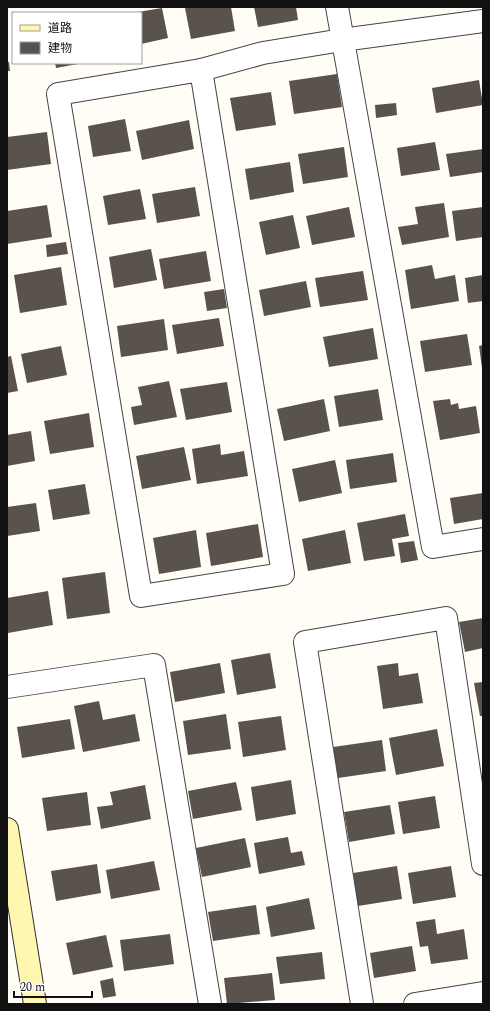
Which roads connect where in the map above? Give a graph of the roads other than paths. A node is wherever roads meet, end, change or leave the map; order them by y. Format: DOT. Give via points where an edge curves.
graph roads {
  1 [pos="337,7"];
  2 [pos="483,21"];
  3 [pos="342,40"];
  4 [pos="201,70"];
  5 [pos="483,539"];
  6 [pos="7,687"];
  7 [pos="7,829"];
  8 [pos="483,864"];
  9 [pos="483,993"];
  10 [pos="35,1004"];
  11 [pos="210,1004"];
  12 [pos="362,1004"];
  13 [pos="415,1004"];
  1 -- 3 [label="street"];
  2 -- 3 [label="street"];
  3 -- 4 [label="street" via="263,53"];
  3 -- 5 [label="street" via="433,547"];
  4 -- 4 [label="street" via="58,94 141,596 283,574"];
  6 -- 11 [label="street" via="154,665"];
  7 -- 10 [label="street"];
  8 -- 12 [label="street" via="446,618 305,642"];
  9 -- 13 [label="street"];
}
